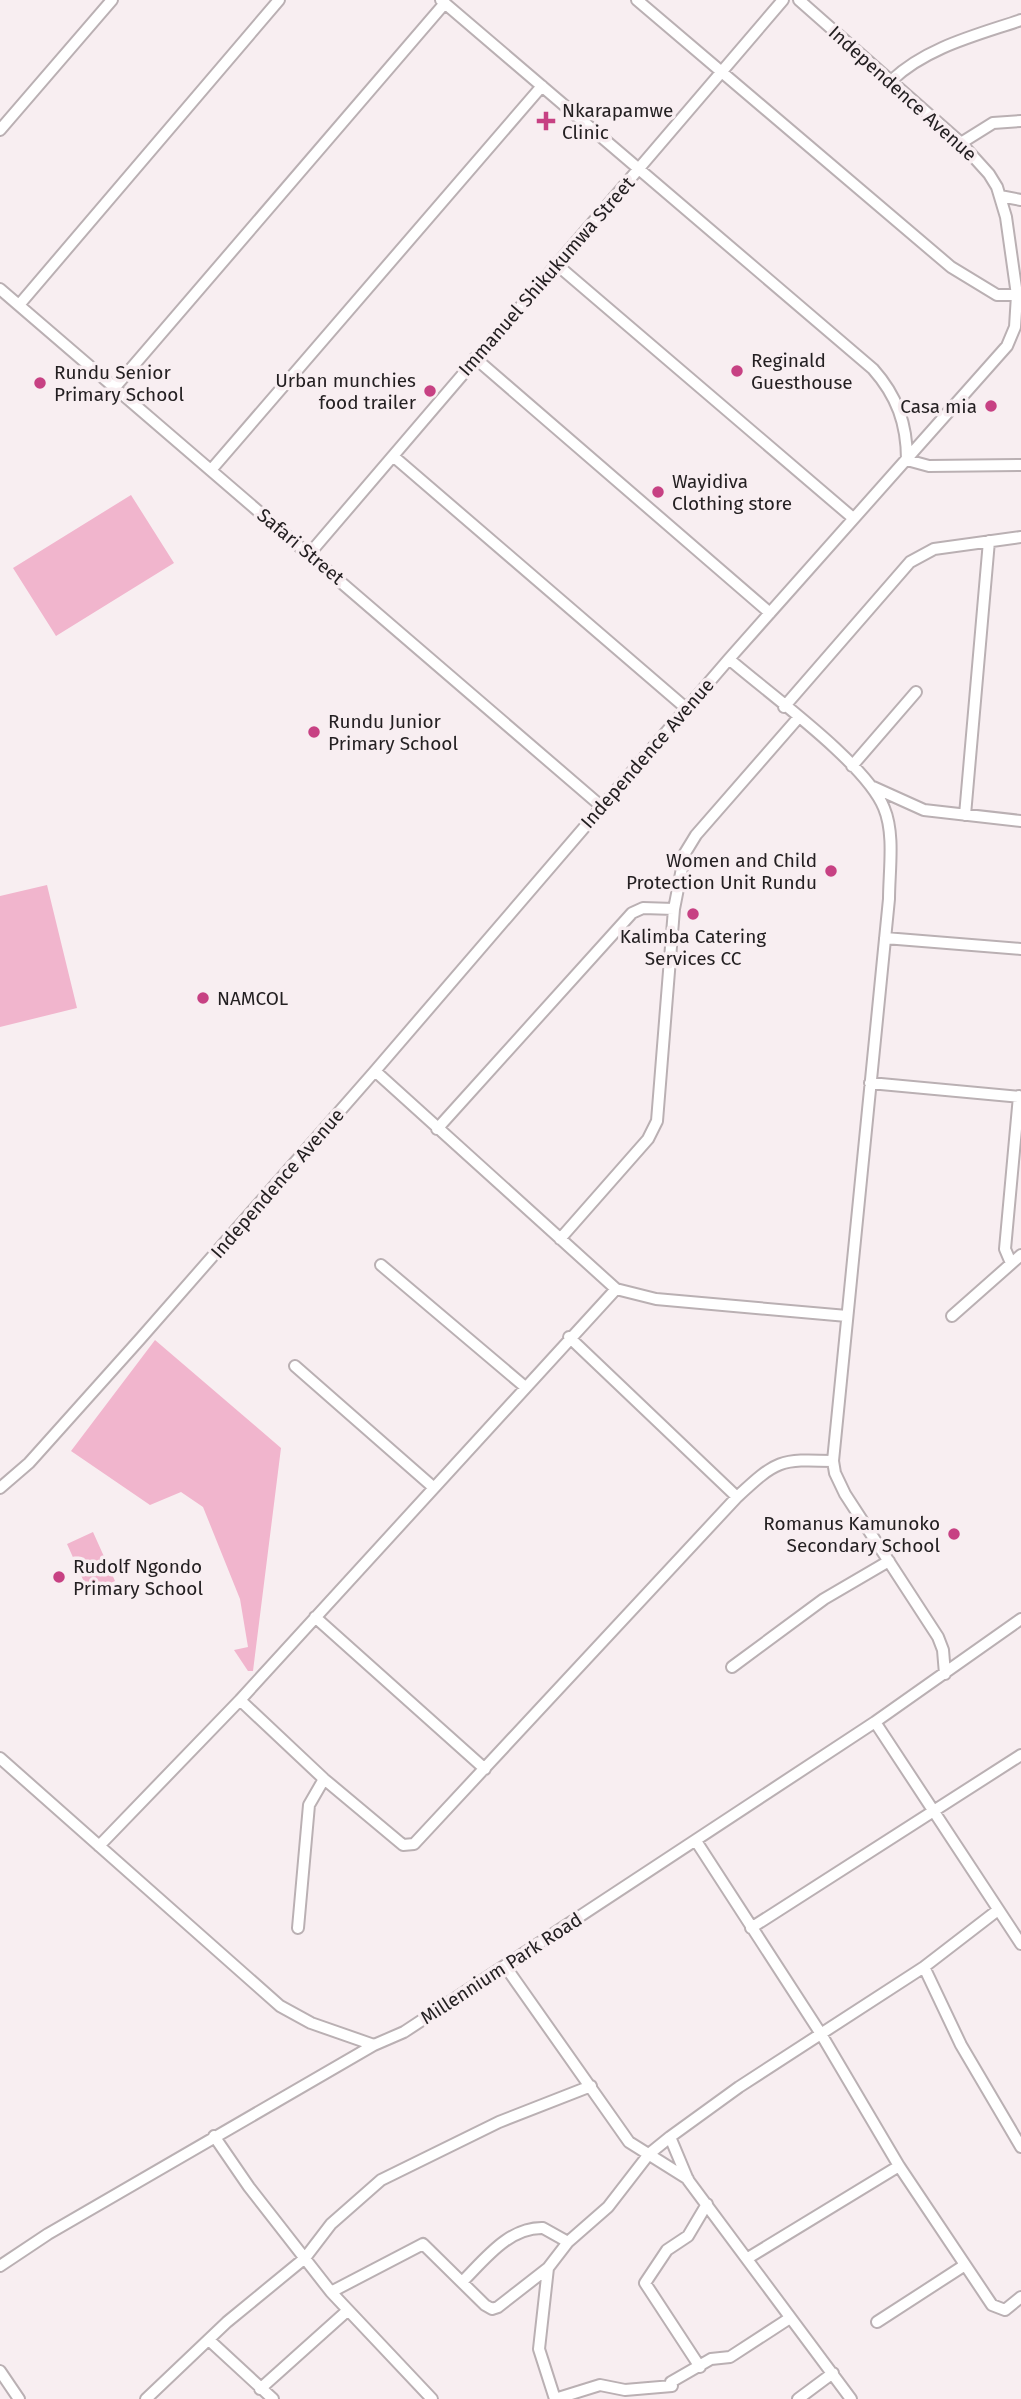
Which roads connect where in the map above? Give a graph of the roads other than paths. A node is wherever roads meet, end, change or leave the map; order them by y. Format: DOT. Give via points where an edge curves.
graph roads {
  1 [pos="112,0"];
  2 [pos="279,0"];
  3 [pos="637,0"];
  4 [pos="783,0"];
  5 [pos="799,0"];
  6 [pos="443,1"];
  7 [pos="1021,20"];
  8 [pos="721,69"];
  9 [pos="892,80"];
  10 [pos="542,86"];
  11 [pos="1021,121"];
  12 [pos="0,130"];
  13 [pos="961,143"];
  14 [pos="638,170"];
  15 [pos="1000,196"];
  16 [pos="1021,200"];
  17 [pos="556,264"];
  18 [pos="0,289"];
  19 [pos="1017,295"];
  20 [pos="19,305"];
  21 [pos="475,358"];
  22 [pos="116,386"];
  23 [pos="393,456"];
  24 [pos="907,460"];
  25 [pos="1021,464"];
  26 [pos="211,470"];
  27 [pos="853,518"];
  28 [pos="1021,537"];
  29 [pos="989,541"];
  30 [pos="310,553"];
  31 [pos="770,613"];
  32 [pos="729,659"];
  33 [pos="916,692"];
  34 [pos="784,707"];
  35 [pos="687,709"];
  36 [pos="799,717"];
  37 [pos="852,766"];
  38 [pos="873,787"];
  39 [pos="601,806"];
  40 [pos="965,815"];
  41 [pos="1021,821"];
  42 [pos="674,909"];
  43 [pos="885,937"];
  44 [pos="1021,949"];
  45 [pos="375,1071"];
  46 [pos="870,1083"];
  47 [pos="1020,1096"];
  48 [pos="437,1129"];
  49 [pos="560,1239"];
  50 [pos="1021,1255"];
  51 [pos="1011,1264"];
  52 [pos="381,1265"];
  53 [pos="616,1289"];
  54 [pos="847,1316"];
  55 [pos="952,1317"];
  56 [pos="569,1337"];
  57 [pos="295,1366"];
  58 [pos="524,1386"];
  59 [pos="833,1461"];
  60 [pos="433,1486"];
  61 [pos="0,1488"];
  62 [pos="737,1497"];
  63 [pos="889,1561"];
  64 [pos="315,1617"];
  65 [pos="1021,1619"];
  66 [pos="732,1667"];
  67 [pos="945,1674"];
  68 [pos="240,1700"];
  69 [pos="875,1722"];
  70 [pos="1021,1755"];
  71 [pos="0,1758"];
  72 [pos="485,1769"];
  73 [pos="324,1779"];
  74 [pos="934,1811"];
  75 [pos="696,1841"];
  76 [pos="99,1846"];
  77 [pos="998,1910"];
  78 [pos="298,1928"];
  79 [pos="751,1928"];
  80 [pos="1021,1944"];
  81 [pos="505,1966"];
  82 [pos="924,1968"];
  83 [pos="821,2034"];
  84 [pos="374,2045"];
  85 [pos="591,2086"];
  86 [pos="214,2136"];
  87 [pos="670,2137"];
  88 [pos="1021,2147"];
  89 [pos="649,2154"];
  90 [pos="899,2166"];
  91 [pos="688,2180"];
  92 [pos="707,2204"];
  93 [pos="568,2242"];
  94 [pos="305,2258"];
  95 [pos="748,2259"];
  96 [pos="965,2265"];
  97 [pos="0,2266"];
  98 [pos="548,2268"];
  99 [pos="463,2281"];
  100 [pos="331,2292"];
  101 [pos="1021,2297"];
  102 [pos="347,2311"];
  103 [pos="790,2318"];
  104 [pos="877,2322"];
  105 [pos="209,2340"];
  106 [pos="699,2367"];
  107 [pos="0,2371"];
  108 [pos="833,2373"];
  109 [pos="672,2386"];
  110 [pos="260,2389"];
  111 [pos="19,2399"];
  112 [pos="146,2399"];
  113 [pos="273,2399"];
  114 [pos="432,2399"];
  115 [pos="672,2399"];
  116 [pos="798,2399"];
  117 [pos="851,2399"];
  1 -- 12 [label="street"];
  2 -- 20 [label="street"];
  3 -- 8 [label="street"];
  4 -- 8 [label="street, Immanuel Shikukumwa Street"];
  5 -- 9 [label="street, Independence Avenue"];
  6 -- 10 [label="street"];
  6 -- 22 [label="street"];
  7 -- 9 [label="street" via="938,50 913,62"];
  8 -- 14 [label="street, Immanuel Shikukumwa Street"];
  8 -- 19 [label="street" via="951,267 997,295"];
  9 -- 13 [label="street, Independence Avenue"];
  10 -- 14 [label="street"];
  10 -- 26 [label="street"];
  11 -- 13 [label="street" via="993,123"];
  13 -- 15 [label="street, Independence Avenue" via="989,174"];
  14 -- 17 [label="street, Immanuel Shikukumwa Street"];
  14 -- 24 [label="street" via="873,369 900,410"];
  15 -- 16 [label="street"];
  15 -- 19 [label="street, Independence Avenue"];
  17 -- 21 [label="street, Immanuel Shikukumwa Street"];
  17 -- 27 [label="street"];
  18 -- 20 [label="street, Safari Street"];
  19 -- 24 [label="street, Independence Avenue" via="1015,327 1007,346"];
  20 -- 22 [label="street, Safari Street"];
  21 -- 23 [label="street, Immanuel Shikukumwa Street"];
  21 -- 31 [label="street"];
  22 -- 26 [label="street, Safari Street"];
  23 -- 30 [label="street, Immanuel Shikukumwa Street"];
  23 -- 35 [label="street"];
  24 -- 25 [label="street" via="929,466"];
  24 -- 27 [label="street, Independence Avenue"];
  26 -- 30 [label="street, Safari Street"];
  27 -- 31 [label="street, Independence Avenue"];
  28 -- 29 [label="street"];
  29 -- 34 [label="street" via="934,549 910,562"];
  29 -- 40 [label="street"];
  30 -- 39 [label="street, Safari Street"];
  31 -- 32 [label="street, Independence Avenue"];
  32 -- 34 [label="street"];
  32 -- 35 [label="street, Independence Avenue"];
  33 -- 37 [label="street"];
  34 -- 36 [label="street"];
  35 -- 39 [label="street, Independence Avenue"];
  36 -- 37 [label="street"];
  36 -- 42 [label="street" via="691,843"];
  37 -- 38 [label="street"];
  38 -- 40 [label="street" via="924,810"];
  38 -- 43 [label="street" via="885,808 888,833"];
  39 -- 45 [label="street, Independence Avenue"];
  40 -- 41 [label="street"];
  42 -- 48 [label="street" via="643,908 632,913"];
  42 -- 49 [label="street" via="657,1121 648,1139"];
  43 -- 44 [label="street"];
  43 -- 46 [label="street"];
  45 -- 48 [label="street"];
  45 -- 61 [label="street, Independence Avenue" via="29,1464"];
  46 -- 47 [label="street"];
  46 -- 54 [label="street"];
  47 -- 51 [label="street" via="1005,1249"];
  48 -- 49 [label="street"];
  49 -- 53 [label="street"];
  50 -- 51 [label="street"];
  51 -- 55 [label="street"];
  52 -- 58 [label="street"];
  53 -- 54 [label="street" via="656,1299"];
  53 -- 56 [label="street"];
  54 -- 59 [label="street"];
  56 -- 58 [label="street"];
  56 -- 62 [label="street"];
  57 -- 60 [label="street"];
  58 -- 60 [label="street"];
  59 -- 62 [label="street" via="778,1463"];
  59 -- 63 [label="street" via="845,1494"];
  60 -- 64 [label="street"];
  62 -- 72 [label="street"];
  63 -- 66 [label="street" via="824,1599"];
  63 -- 67 [label="street" via="939,1637"];
  64 -- 68 [label="street"];
  64 -- 72 [label="street"];
  65 -- 67 [label="street, Millennium Park Road"];
  67 -- 69 [label="street, Millennium Park Road"];
  68 -- 73 [label="street"];
  68 -- 76 [label="street"];
  69 -- 74 [label="street"];
  69 -- 75 [label="street, Millennium Park Road"];
  70 -- 74 [label="street"];
  71 -- 76 [label="street"];
  72 -- 73 [label="street" via="419,1841 405,1846"];
  73 -- 78 [label="street" via="309,1805"];
  74 -- 77 [label="street"];
  74 -- 79 [label="street"];
  75 -- 79 [label="street"];
  75 -- 81 [label="street, Millennium Park Road"];
  76 -- 84 [label="street" via="280,2006"];
  77 -- 80 [label="street"];
  77 -- 82 [label="street"];
  79 -- 83 [label="street"];
  81 -- 84 [label="street, Millennium Park Road" via="404,2032"];
  81 -- 85 [label="street"];
  82 -- 83 [label="street"];
  82 -- 88 [label="street" via="961,2045"];
  83 -- 87 [label="street"];
  83 -- 90 [label="street"];
  84 -- 86 [label="street, Millennium Park Road"];
  85 -- 89 [label="street" via="629,2142"];
  85 -- 94 [label="street" via="499,2122 381,2180 331,2224"];
  86 -- 94 [label="street"];
  86 -- 97 [label="street, Millennium Park Road"];
  87 -- 89 [label="street"];
  87 -- 91 [label="street"];
  89 -- 91 [label="street"];
  89 -- 93 [label="street" via="608,2207"];
  90 -- 95 [label="street"];
  90 -- 96 [label="street"];
  91 -- 92 [label="street"];
  92 -- 95 [label="street"];
  92 -- 106 [label="street" via="688,2236 667,2250 645,2283"];
  93 -- 98 [label="street"];
  93 -- 99 [label="street" via="543,2228 517,2234"];
  94 -- 100 [label="street"];
  94 -- 105 [label="street"];
  95 -- 103 [label="street"];
  96 -- 101 [label="street" via="996,2309 1005,2310"];
  96 -- 104 [label="street"];
  98 -- 99 [label="street" via="495,2308 485,2305"];
  98 -- 109 [label="street" via="539,2349 555,2399 600,2385 625,2390"];
  99 -- 100 [label="street" via="421,2244"];
  100 -- 102 [label="street"];
  102 -- 110 [label="street"];
  102 -- 114 [label="street"];
  103 -- 106 [label="street" via="730,2357"];
  103 -- 108 [label="street"];
  105 -- 110 [label="street"];
  105 -- 112 [label="street"];
  106 -- 109 [label="street" via="671,2382"];
  107 -- 111 [label="street"];
  108 -- 116 [label="street"];
  108 -- 117 [label="street"];
  109 -- 115 [label="street"];
  110 -- 113 [label="street"];
}
